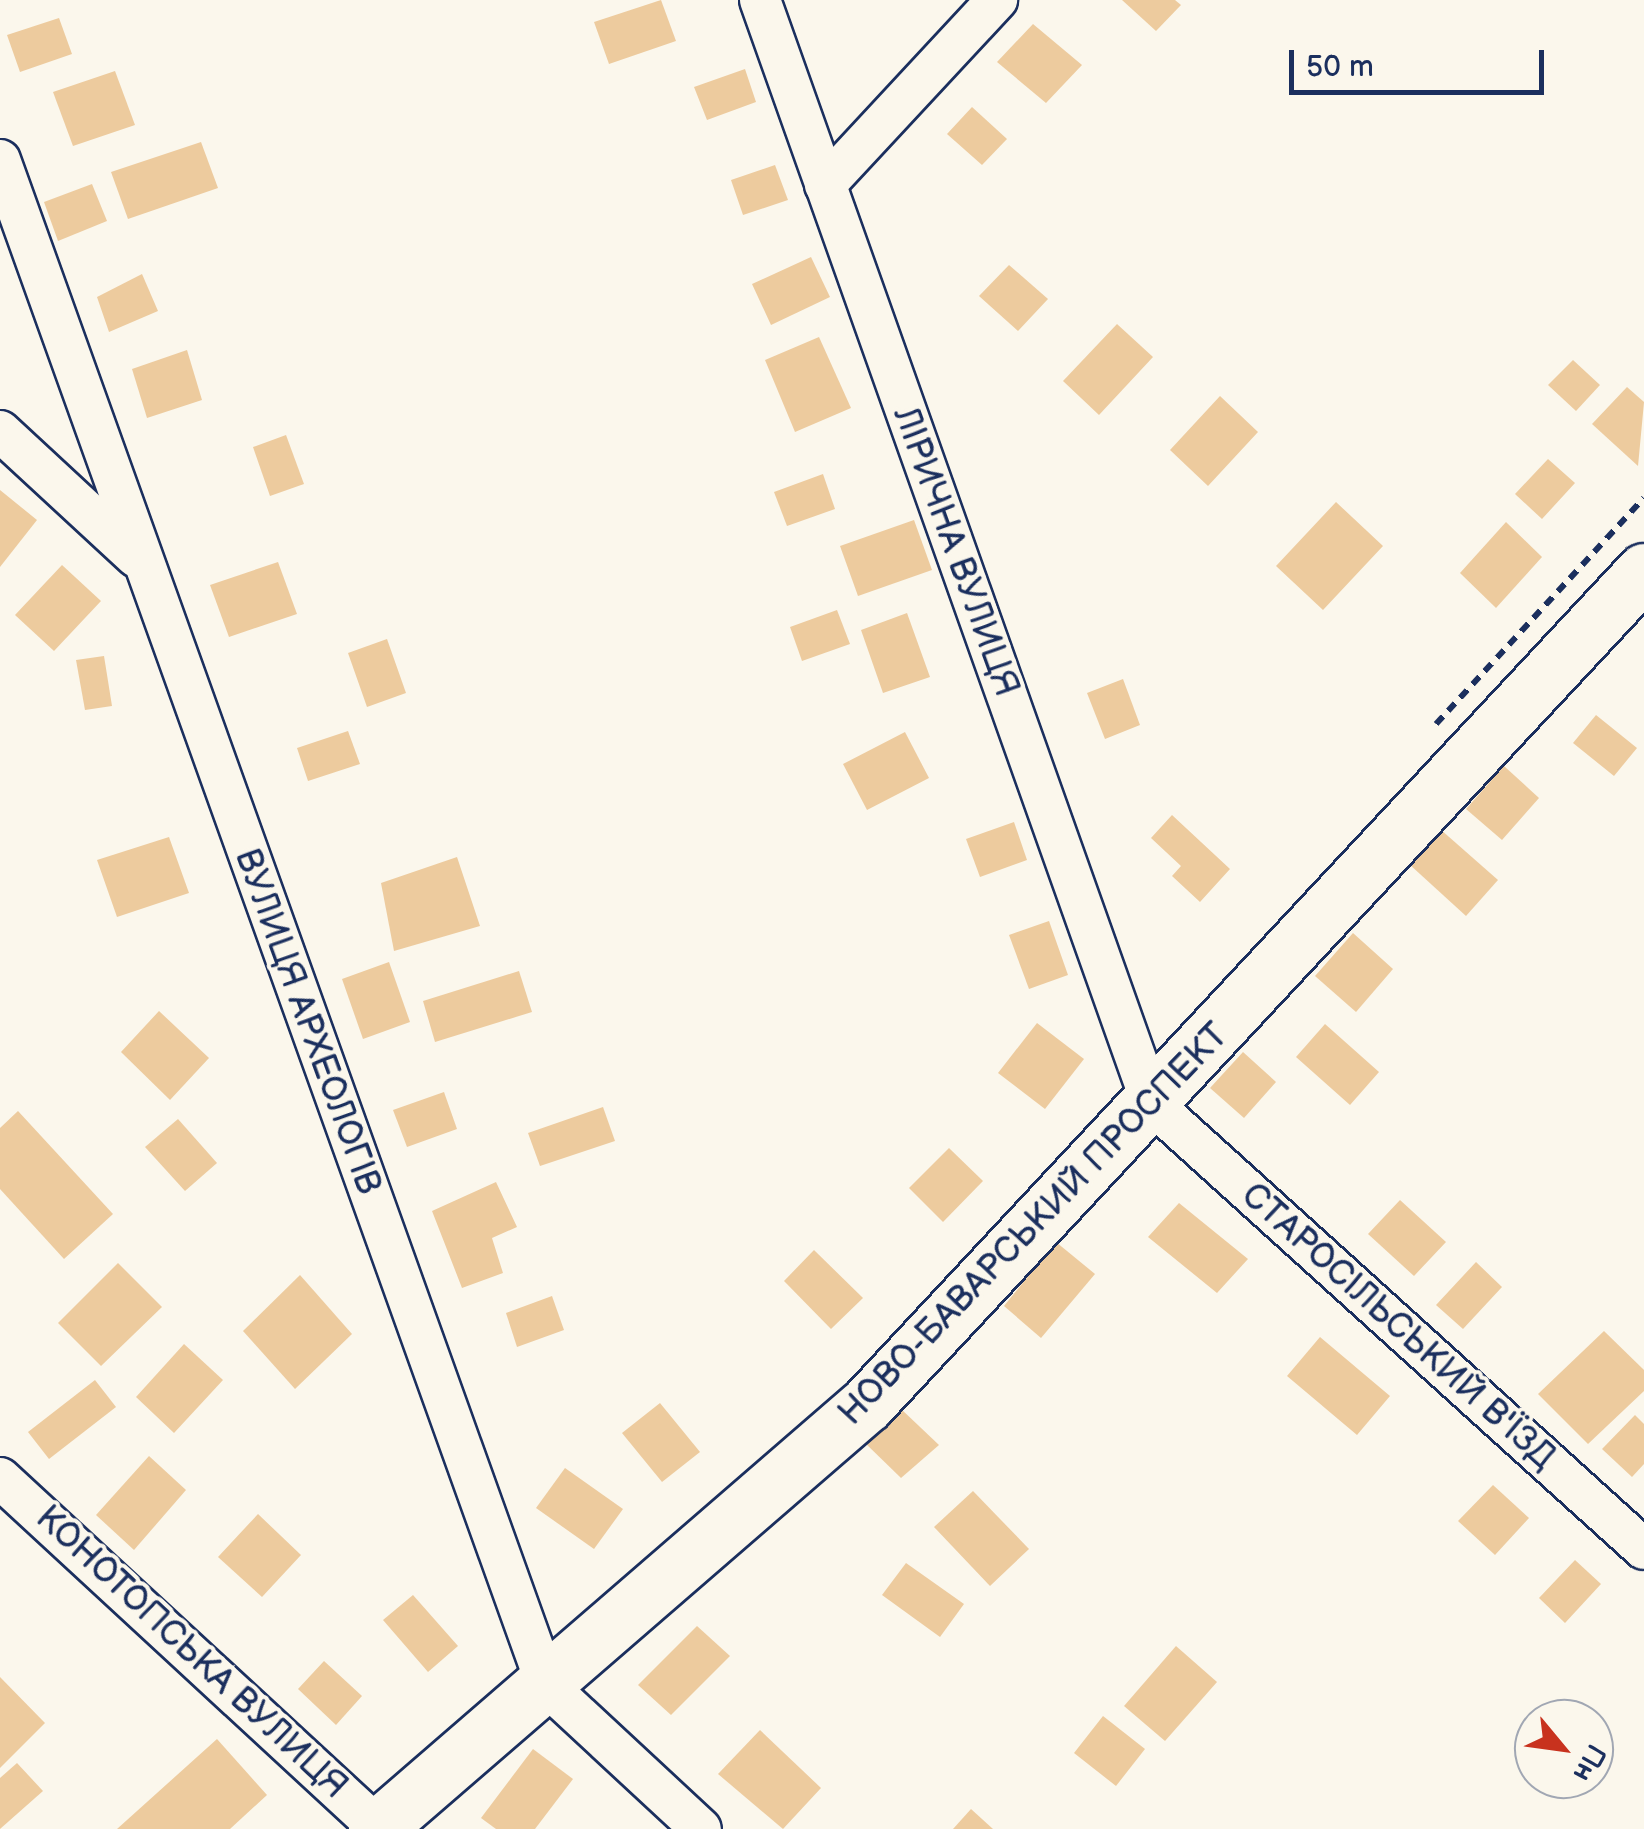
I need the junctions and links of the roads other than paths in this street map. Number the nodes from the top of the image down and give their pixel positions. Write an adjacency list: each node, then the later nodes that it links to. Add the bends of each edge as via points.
1 (760, 0): 4 (street, ЛІРИЧНА ВУЛИЦЯ)
2 (997, 0): 4 (street)
3 (0, 160): 6 (street, ВУЛИЦЯ АРХЕОЛОГІВ)
4 (825, 185): 8 (street, ЛІРИЧНА ВУЛИЦЯ)
5 (0, 432): 6 (street)
6 (139, 560): 11 (street, ВУЛИЦЯ АРХЕОЛОГІВ)
7 (1644, 571): 8 (main road, НОВО-БАВАРСЬКИЙ ПРОСПЕКТ)
8 (1152, 1104): 10 (street, СТАРОСІЛЬСЬКИЙ В'ЇЗД); 11 (main road, НОВО-БАВАРСЬКИЙ ПРОСПЕКТ, via 867,1404)
9 (0, 1478): 12 (street, КОНОТОПСЬКА ВУЛИЦЯ)
10 (1644, 1548)
11 (547, 1686): 12 (main road, НОВО-БАВАРСЬКИЙ ПРОСПЕКТ); 13 (street, ВУЛИЦЯ АРХЕОЛОГІВ)
12 (378, 1828)
13 (701, 1829)

